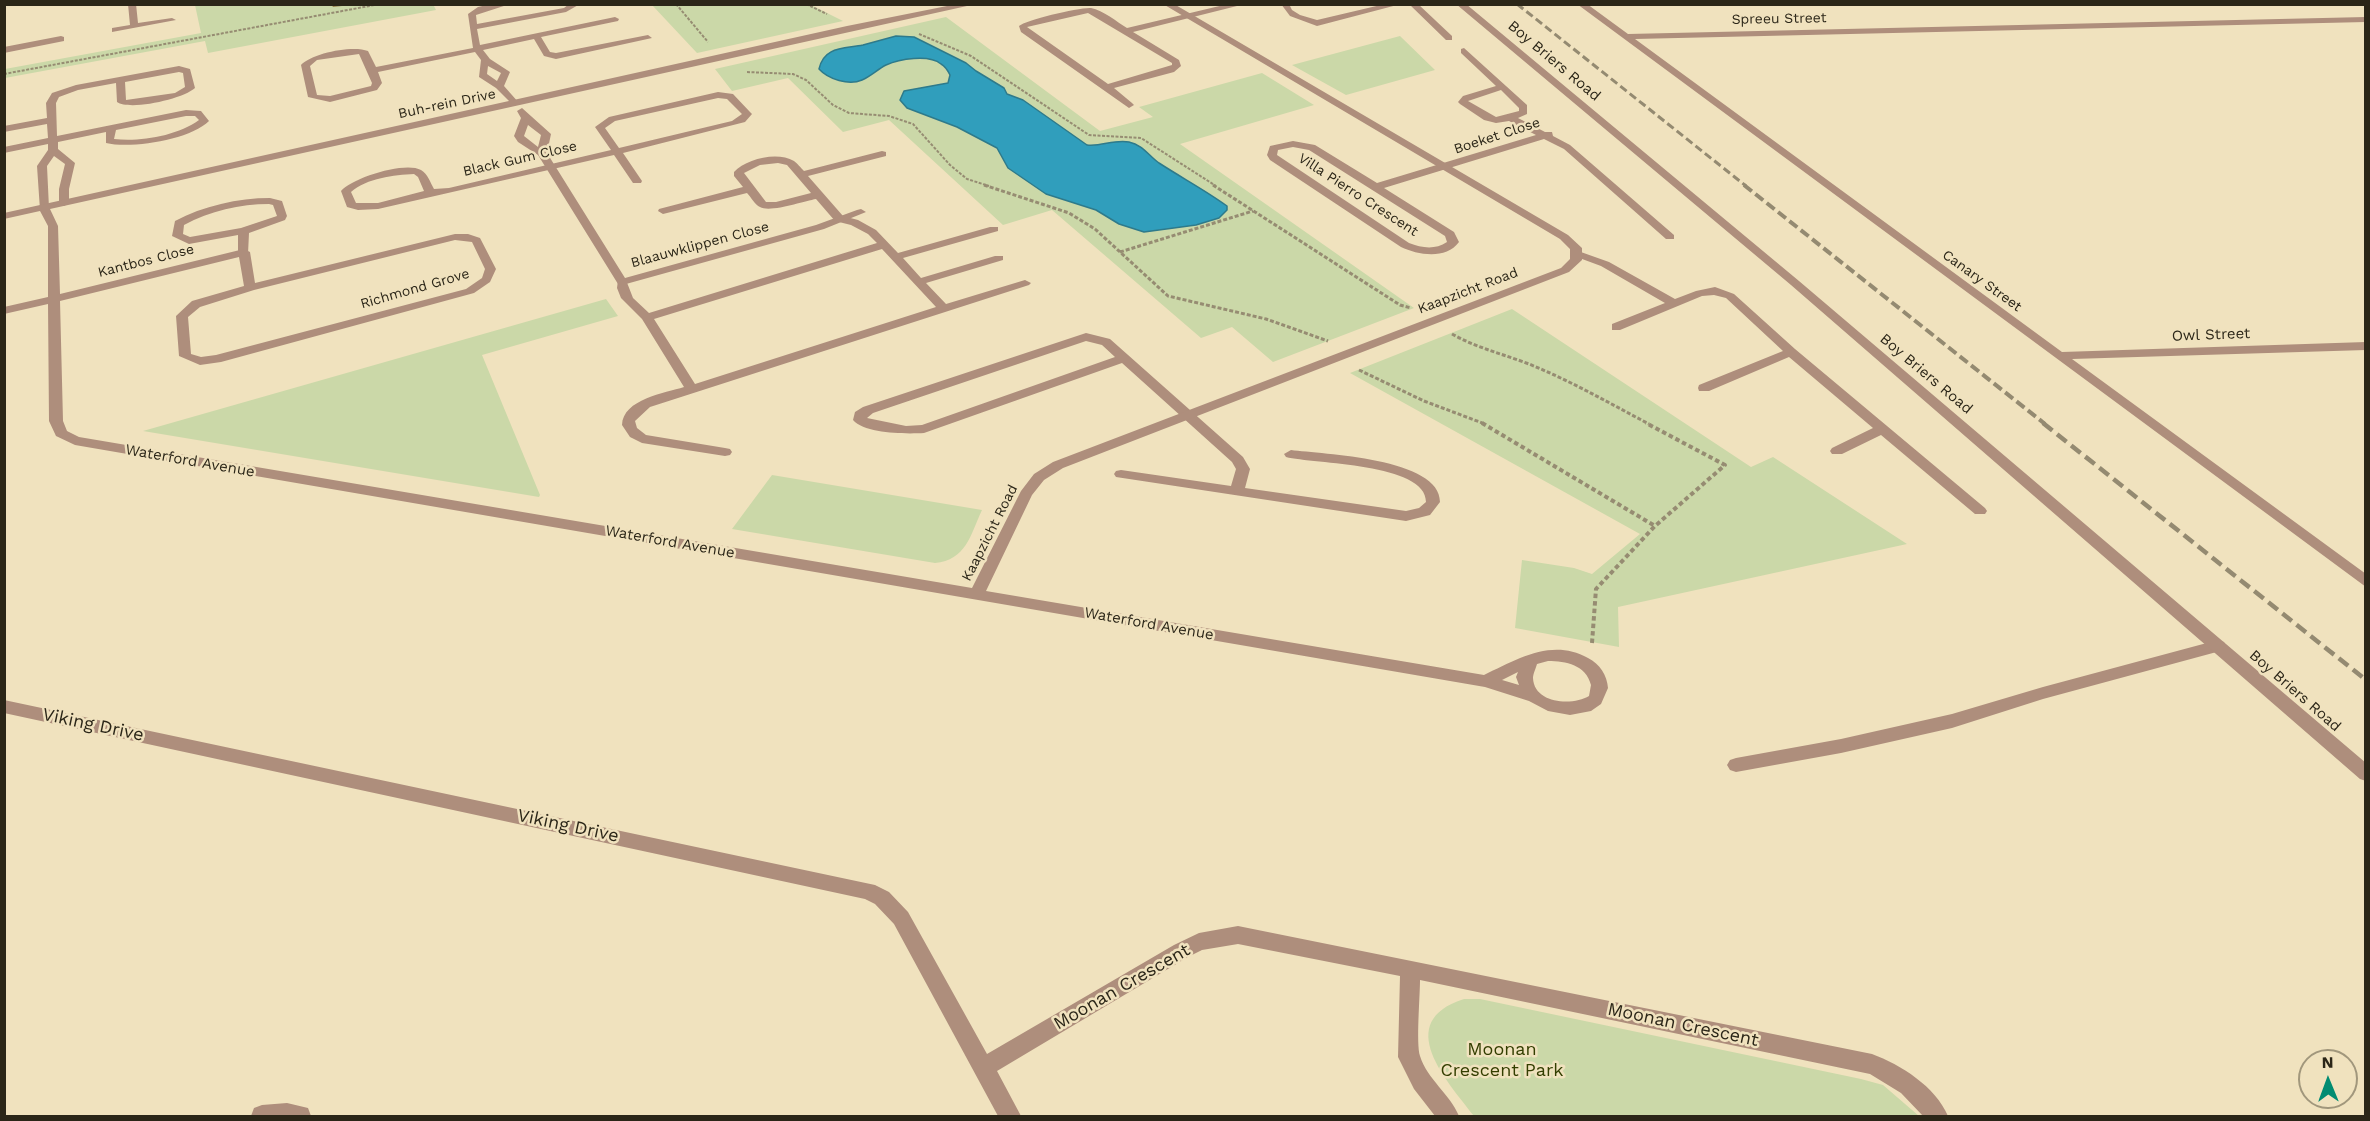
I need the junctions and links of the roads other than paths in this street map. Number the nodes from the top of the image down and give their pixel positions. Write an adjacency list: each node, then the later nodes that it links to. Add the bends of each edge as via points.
1 (132, 4): 18 (street)
2 (506, 4): 19 (street, via 473,12)
3 (576, 4): 19 (street, via 566,10)
4 (950, 4): 14 (street, Buh-rein Drive)
5 (972, 4): 14 (street, Buh-rein Drive)
6 (1167, 4): 13 (street)
7 (1240, 4): 13 (street)
8 (1285, 4): 9 (street, via 1288,11 1317,23)
9 (1397, 4)
10 (1413, 4): 26 (street)
11 (1460, 4): 100 (street, Boy Briers Road, via 1795,283)
12 (1581, 4): 24 (street, Canary Street)
13 (1188, 17): 21 (street); 51 (street)
14 (895, 18): 37 (street, Buh-rein Drive)
15 (615, 19): 23 (street)
16 (2366, 19): 24 (street, Spreeu Street)
17 (172, 20): 18 (street)
18 (134, 27): 20 (street)
19 (474, 27): 28 (street, via 472,39)
20 (115, 30)
21 (1126, 31): 35 (street, via 1177,66); 35 (street, via 1089,10 1023,26)
22 (536, 35): 23 (street); 23 (street, via 550,56 567,55); 28 (street)
23 (590, 37): 25 (street)
24 (1624, 37): 86 (street, Canary Street)
25 (648, 38)
26 (1449, 38)
27 (61, 39): 29 (street)
28 (478, 49): 31 (street); 32 (street)
29 (4, 50)
30 (1464, 51): 36 (street)
31 (485, 60): 34 (street, Blaauwklippen Close, via 482,75); 34 (street, via 506,72)
32 (373, 71): 32 (street, via 377,83 374,88 319,99 313,97 305,65 318,57 360,51 365,53)
33 (120, 80): 33 (street, via 122,102 126,103 178,95 190,88 187,71 183,69); 41 (street, via 58,93 51,103)
34 (499, 86): 37 (street, Blaauwklippen Close)
35 (1107, 87): 38 (street)
36 (1502, 87): 40 (street, via 1525,109); 40 (street, via 1463,102 1487,118)
37 (514, 104): 39 (street, Blaauwklippen Close); 59 (street, Buh-rein Drive)
38 (1129, 105)
39 (526, 118): 49 (street, Blaauwklippen Close, via 546,134); 49 (street, Blaauwklippen Close, via 520,140)
40 (1510, 118): 45 (street)
41 (51, 120): 43 (street); 46 (street)
42 (112, 128): 42 (street, via 109,141 117,144 192,129 204,121 201,114 191,112); 46 (street)
43 (4, 129)
44 (1558, 131): 45 (street, Boeket Close)
45 (1545, 135): 51 (street, Boeket Close); 68 (street, via 1567,147)
46 (53, 145): 47 (street); 59 (street, Waterford Avenue, via 70,163); 60 (street, via 42,166)
47 (4, 150)
48 (617, 152): 48 (street, Black Gum Close, via 600,127 612,119 718,95 730,96 747,114 735,123); 52 (street, Black Gum Close); 54 (street, Black Gum Close)
49 (542, 153): 52 (street, Blaauwklippen Close)
50 (882, 154): 53 (street)
51 (1443, 166): 55 (street, Boeket Close); 71 (street, via 1564,237)
52 (551, 167): 57 (street, Black Gum Close); 74 (street, Blaauwklippen Close)
53 (801, 175): 56 (street, via 784,160 744,167 739,176); 58 (street)
54 (637, 181)
55 (1375, 187): 55 (street, Villa Pierro Crescent, via 1450,234 1451,245 1430,251 1405,245 1274,158 1272,151 1285,144 1307,145)
56 (749, 189): 58 (street, via 760,202 770,206); 61 (street)
57 (430, 193): 57 (street, Black Gum Close, via 363,208 351,205 346,191 358,182 410,171 420,173)
58 (818, 195): 64 (street)
59 (64, 203): 60 (street, Buh-rein Drive); 65 (street, Waterford Avenue)
60 (44, 208): 63 (street, Buh-rein Drive); 65 (street, Waterford Avenue)
61 (663, 211)
62 (861, 212): 64 (street, Blaauwklippen Close)
63 (4, 216)
64 (839, 219): 69 (street, via 863,227); 74 (street, Blaauwklippen Close)
65 (53, 226): 78 (street, Waterford Avenue)
66 (994, 228): 72 (street)
67 (243, 231): 67 (street, via 280,218 278,202 260,200 196,215 180,223 177,236 189,241); 70 (street)
68 (1670, 237)
69 (883, 245): 72 (street); 82 (street)
70 (244, 252): 77 (street); 78 (street, Kantbos Close)
71 (1578, 254): 79 (street, via 1605,264); 90 (street, Kaapzicht Road, via 1565,270)
72 (895, 257): 75 (street)
73 (999, 258): 75 (street)
74 (622, 282): 82 (street, via 623,295)
75 (919, 282): 80 (street)
76 (1025, 283): 80 (street)
77 (250, 288): 77 (street, Richmond Grove, via 455,237 476,240 492,274 483,285 470,291 217,359 192,360 185,356 182,316 188,309)
78 (54, 299): 81 (street, Kantbos Close); 99 (street, Waterford Avenue, via 56,421 61,433 75,441)
79 (1672, 302): 83 (street); 85 (street, via 1708,291 1722,292)
80 (943, 308): 89 (street)
81 (4, 311)
82 (647, 317): 89 (street)
83 (1616, 327)
84 (2366, 346): 86 (street, Owl Street)
85 (1791, 352): 88 (street); 91 (street)
86 (2058, 356): 98 (street, Canary Street)
87 (1124, 358): 87 (street, via 924,429 866,424 859,418 868,410 1079,338 1100,339); 90 (street)
88 (1704, 388)
89 (692, 389): 93 (street, via 634,410 628,426 642,439)
90 (1186, 416): 96 (street, via 1241,464); 99 (street, Kaapzicht Road, via 1058,465 1039,477 1026,494)
91 (1882, 429): 92 (street); 97 (street)
92 (1838, 451)
93 (725, 452)
94 (1292, 454): 96 (street, via 1404,473 1429,487 1433,504 1423,513 1406,516)
95 (1121, 474): 96 (street)
96 (1237, 491)
97 (1980, 511)
98 (2366, 582)
99 (976, 595): 102 (street, Waterford Avenue)
100 (2218, 646): 105 (street, via 1952,721); 106 (street, Boy Briers Road)
101 (1530, 661): 102 (street, Waterford Avenue); 103 (street, via 1524,671 1525,684); 103 (street, Waterford Avenue, via 1558,653 1575,657 1589,666 1598,678 1600,690 1594,701 1582,708 1565,710)
102 (1485, 681): 103 (street, Waterford Avenue)
103 (1533, 696)
104 (4, 706): 108 (street, Viking Drive, via 868,891 882,898 901,918)
105 (1736, 765)
106 (2366, 774)
107 (1410, 969): 108 (street, Moonan Crescent, via 1257,938 1219,937 1181,951); 112 (street, via 1409,1057); 113 (street, Moonan Crescent, via 1872,1064 1903,1079)
108 (983, 1068): 111 (street, Viking Drive)
109 (262, 1116): 110 (street)
110 (300, 1116)
111 (1010, 1116)
112 (1448, 1116)
113 (1937, 1116)

